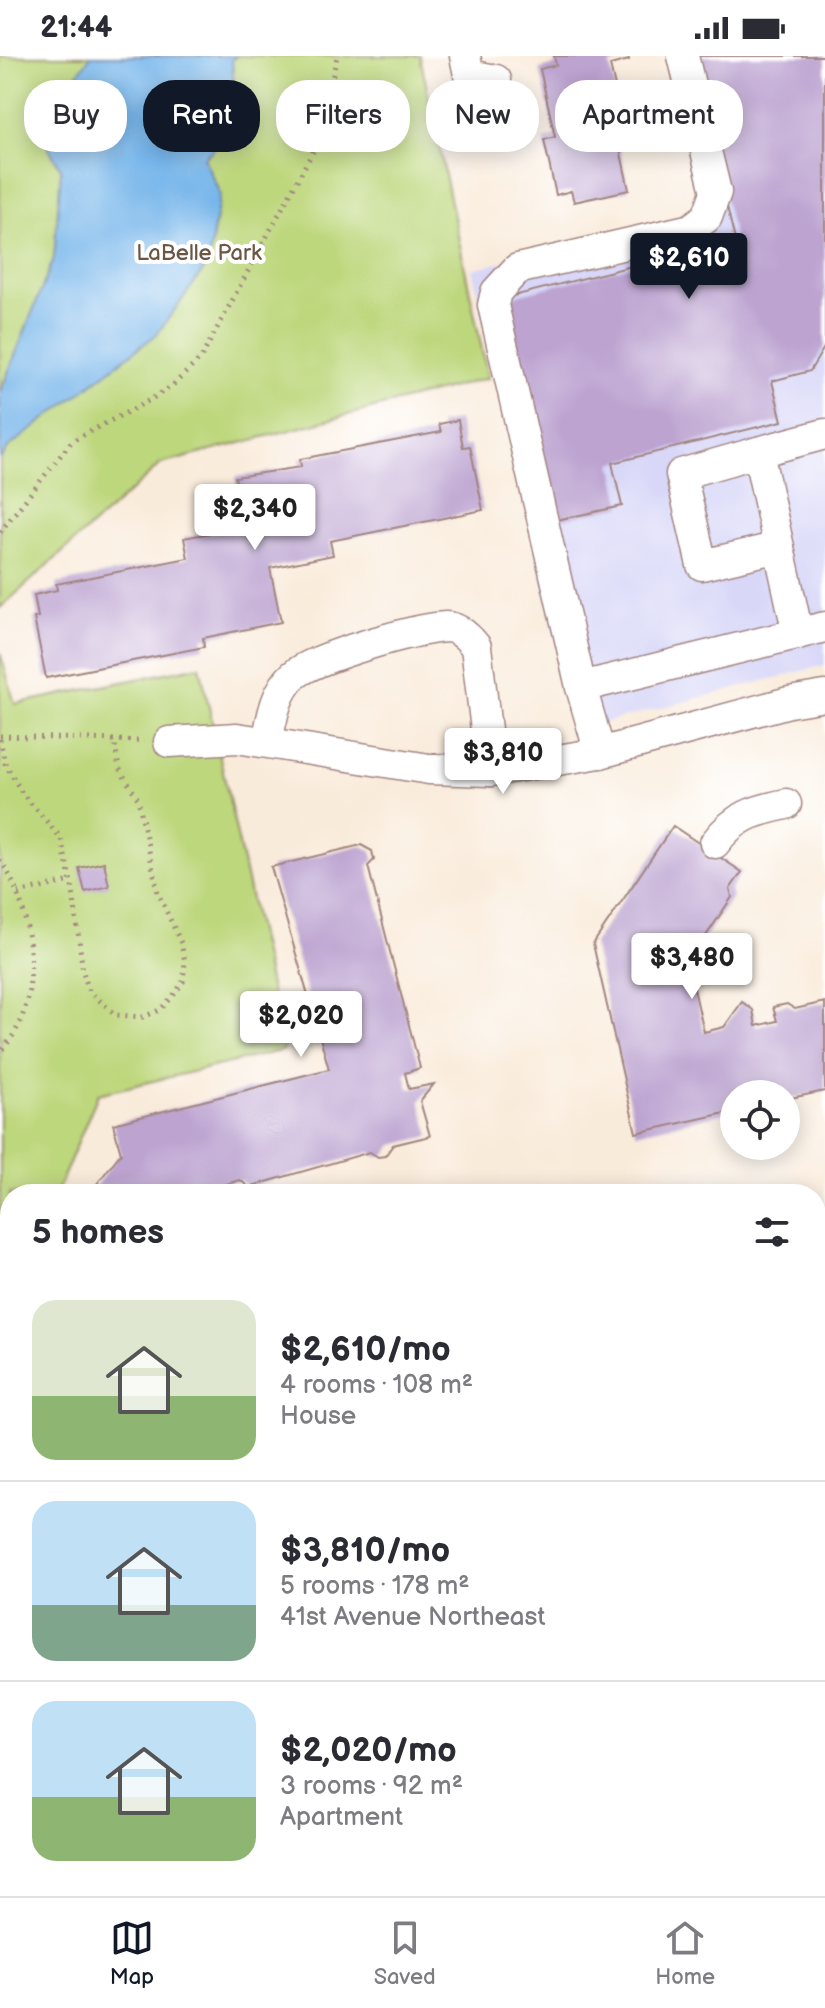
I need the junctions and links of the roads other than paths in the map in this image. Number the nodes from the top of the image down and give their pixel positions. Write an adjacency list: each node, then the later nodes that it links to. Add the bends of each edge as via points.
1 (465, 56): 3 (street, via 469,75)
2 (683, 56): 8 (street, via 716,192 707,217 691,229 517,269 496,292 493,305)
3 (496, 80)
4 (825, 434): 5 (street)
5 (758, 452): 6 (street); 6 (street, via 681,474 702,565)
6 (779, 547): 7 (street)
7 (811, 630): 8 (street)
8 (581, 687): 12 (street)
9 (825, 696): 12 (street)
10 (169, 742): 11 (street)
11 (267, 742): 13 (street, via 429,769); 13 (street, via 275,702 294,676 333,654 448,627 476,647)
12 (600, 753): 13 (street)
13 (491, 771)
14 (786, 804): 15 (street, via 747,812)
15 (715, 843)

